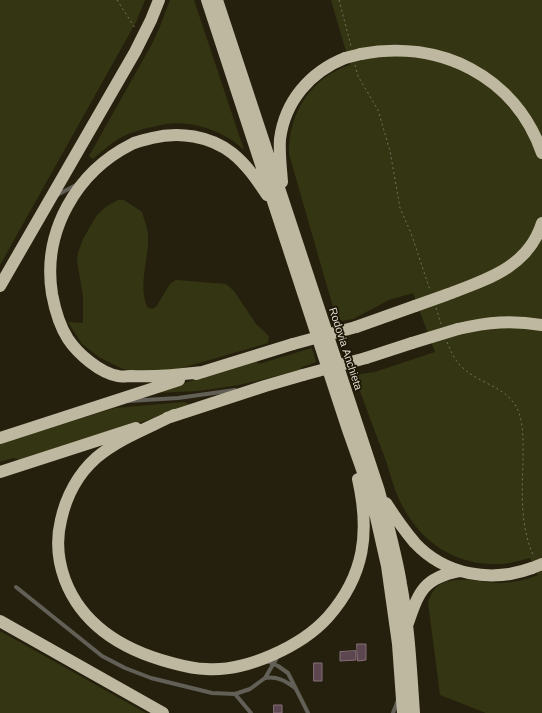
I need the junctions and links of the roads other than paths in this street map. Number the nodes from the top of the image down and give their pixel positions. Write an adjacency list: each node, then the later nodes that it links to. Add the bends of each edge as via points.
1 (159, 0): 6 (highway, via 142,39)
2 (206, 0): 7 (highway, Rodovia Anchieta)
3 (217, 0): 7 (highway, Rodovia Anchieta)
4 (542, 153): 7 (highway, bridge, via 528,122 509,99 487,78 465,65 417,51 388,50 361,54 323,68 307,82 292,102 283,125 280,148)
5 (84, 180): 6 (lane); 7 (highway, via 100,165 133,143 163,135 180,134 213,142 231,152); 11 (highway, via 60,219 51,255 53,297 56,312 66,335 84,357 118,376 165,377)
6 (50, 199): 9 (highway)
7 (280, 207): 15 (highway, Rodovia Anchieta); 18 (highway, Rodovia Anchieta)
8 (542, 223): 11 (highway, bridge, via 536,238 517,261 485,281 356,326)
9 (0, 286)
10 (542, 325): 12 (highway, bridge, via 501,322 458,329)
11 (203, 372): 13 (highway)
12 (265, 386): 13 (lane, via 178,398); 14 (highway)
13 (112, 402): 16 (highway)
14 (174, 415): 17 (highway); 24 (highway, via 109,449 84,471 63,510 58,541 62,573 75,602 94,624 134,650 206,670)
15 (347, 427): 24 (highway, via 364,512 365,529 360,561 348,589 322,624); 26 (highway, Rodovia Anchieta, via 371,495 387,566)
16 (0, 438)
17 (0, 472)
18 (379, 491): 20 (highway, via 416,544 427,554); 23 (highway, Rodovia Anchieta, via 402,585)
19 (537, 566): 20 (highway, via 501,576)
20 (460, 571): 23 (highway, via 427,584 415,603)
21 (16, 587): 28 (lane, via 102,656 125,668 152,678 212,693)
22 (0, 621): 29 (highway)
23 (407, 626): 34 (highway, Rodovia Anchieta)
24 (268, 662): 25 (lane); 27 (lane, via 288,673)
25 (264, 678): 27 (lane, via 279,678); 28 (lane, via 250,689)
26 (401, 686): 32 (lane); 33 (highway, Rodovia Anchieta)
27 (296, 688): 31 (lane)
28 (235, 694): 30 (lane)
29 (163, 713)
30 (251, 713)
31 (308, 713)
32 (393, 713)
33 (403, 713)
34 (414, 713)

